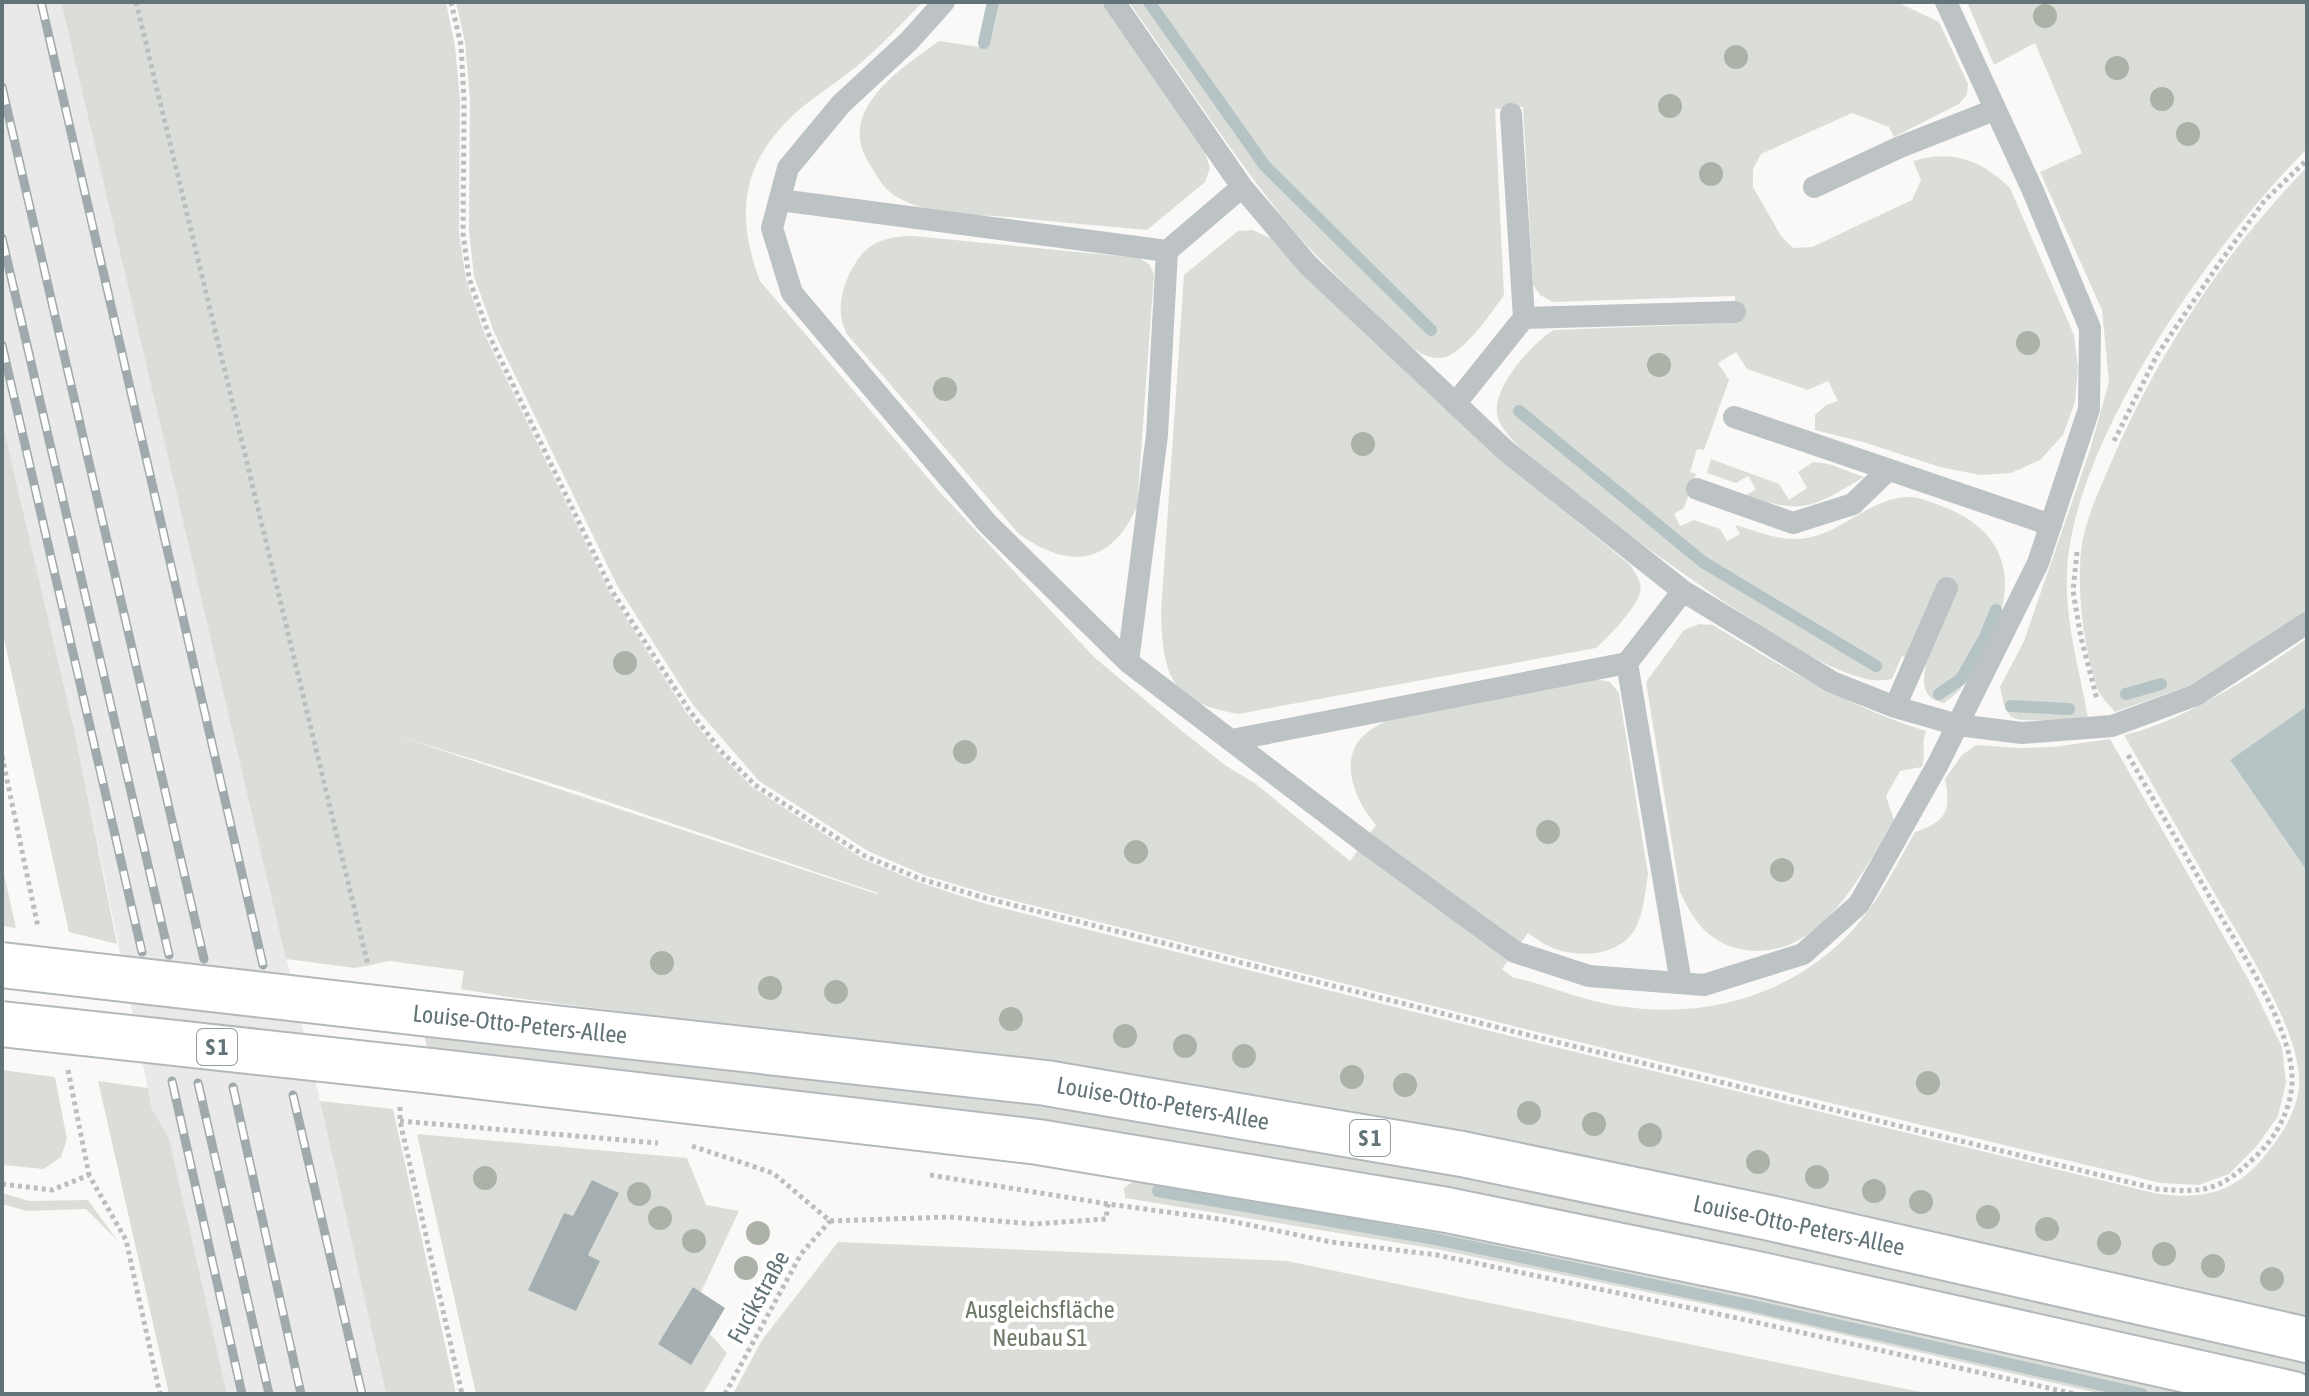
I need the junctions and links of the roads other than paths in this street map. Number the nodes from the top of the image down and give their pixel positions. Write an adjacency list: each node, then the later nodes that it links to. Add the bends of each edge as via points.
1 (944, 2): 8 (lane, via 841,104 788,168)
2 (1114, 2): 6 (lane)
3 (1946, 2): 4 (lane)
4 (1994, 110): 7 (lane); 16 (lane, via 2090,328 2089,409)
5 (1511, 114): 11 (lane)
6 (1242, 187): 9 (lane); 12 (lane, via 1308,265)
7 (1814, 187)
8 (780, 200): 9 (lane); 20 (lane, via 772,228 792,293 987,523)
9 (1167, 251): 20 (lane, via 1157,435)
10 (1735, 312): 11 (lane)
11 (1524, 318): 12 (lane)
12 (1455, 404): 18 (lane)
13 (1734, 417): 14 (lane)
14 (1888, 470): 15 (lane, via 1853,504 1793,523); 16 (lane)
15 (1697, 489)
16 (2051, 525): 23 (lane, via 2038,563)
17 (1947, 588): 22 (lane)
18 (1683, 591): 21 (lane); 22 (lane, via 1832,682)
19 (2307, 623): 23 (lane, via 2196,695 2112,726 2022,733)
20 (1128, 662): 24 (lane)
21 (1627, 663): 24 (lane); 26 (lane)
22 (1895, 707): 23 (lane)
23 (1958, 725): 26 (lane, via 1859,904 1803,954 1704,985)
24 (1232, 740): 26 (lane, via 1515,952 1589,976)
25 (2, 965): 28 (main road, Louise-Otto-Peters-Allee / S 1, bridge, via 1046,1083 1462,1154)
26 (1681, 983)
27 (2, 1024): 29 (main road, S 1, bridge, via 1038,1142 1447,1210)
28 (2307, 1340)
29 (2293, 1394)

